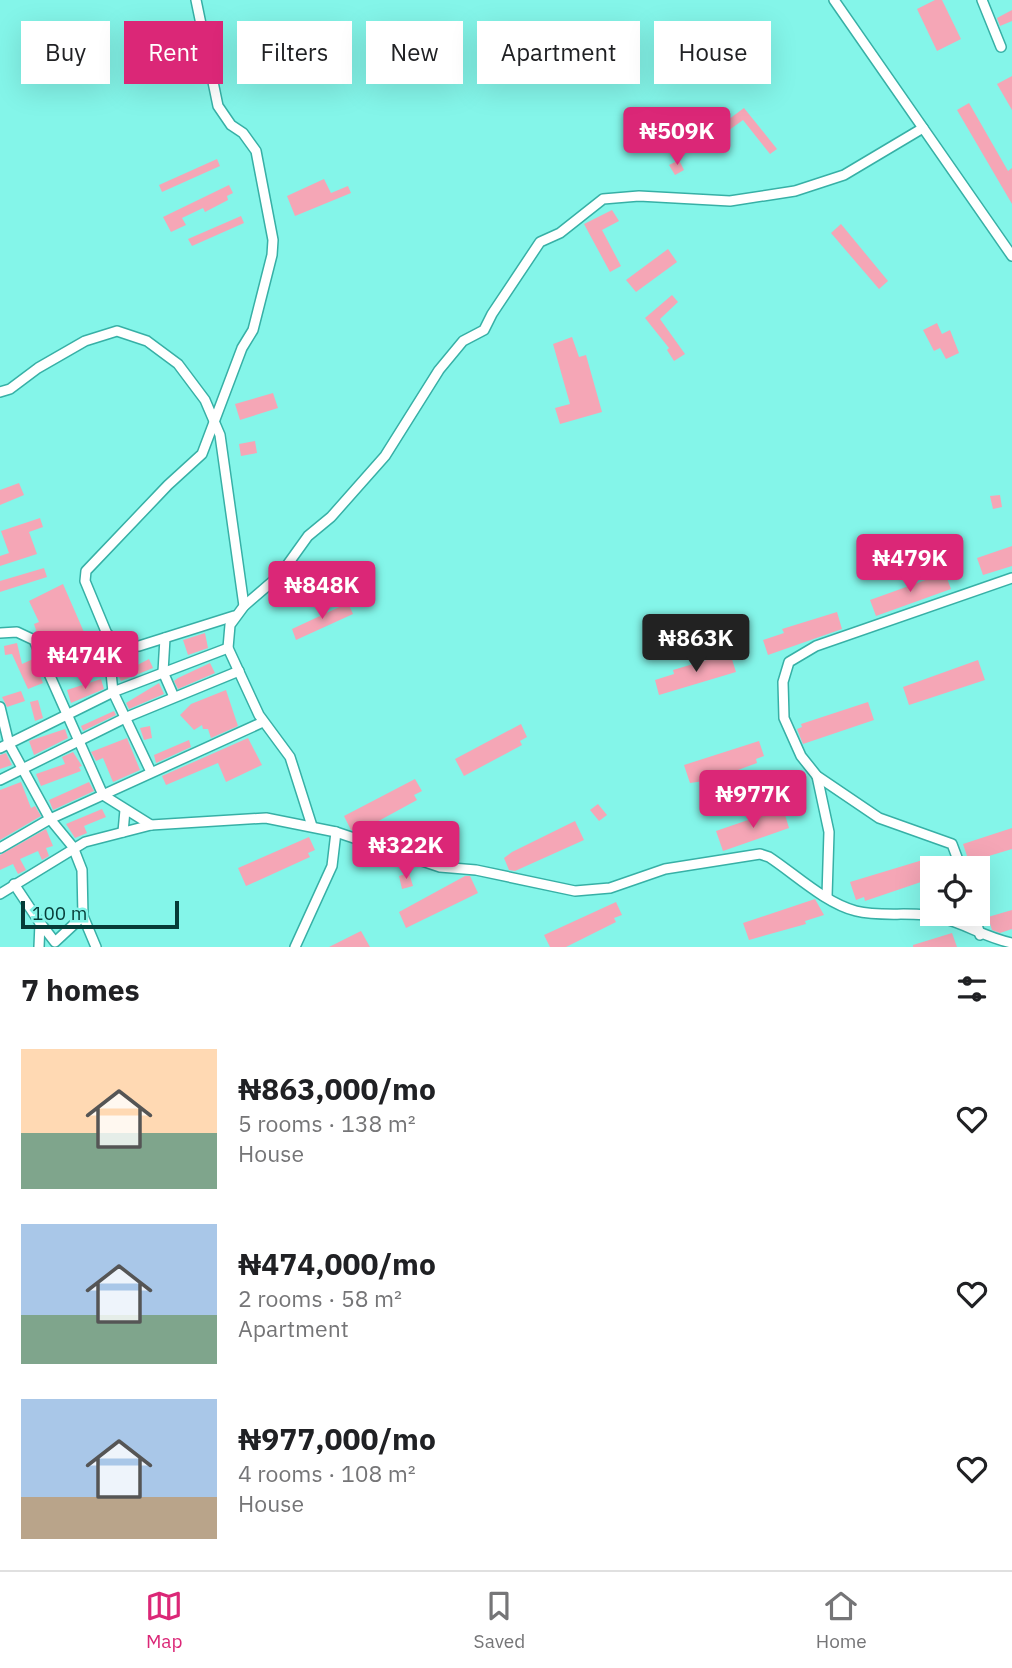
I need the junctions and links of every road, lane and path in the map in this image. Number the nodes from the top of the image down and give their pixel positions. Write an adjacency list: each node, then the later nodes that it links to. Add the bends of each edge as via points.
1 (196, 0): 8 (street, via 218,106 256,151 273,240 256,320)
2 (834, 0): 5 (street)
3 (982, 0): 4 (street)
4 (1001, 47)
5 (923, 128): 6 (street); 10 (street, via 844,176 794,191 730,201 613,196 593,204 571,225 540,242 488,326 463,341 439,370 385,456 308,536 280,575)
6 (1012, 256)
7 (0, 392): 8 (street, via 85,341 117,331 147,341 178,364)
8 (216, 422): 10 (street); 13 (street, via 196,460 88,566 85,581)
9 (1012, 578): 28 (street, via 816,646 789,662 783,682 784,718 794,746)
10 (244, 606): 11 (street)
11 (234, 616): 14 (street); 15 (street)
12 (0, 633): 21 (street, via 18,632 34,640)
13 (107, 634): 14 (street, via 127,647); 18 (street)
14 (164, 638): 17 (street)
15 (228, 648): 16 (street); 17 (street)
16 (239, 671): 19 (street); 23 (street)
17 (163, 673): 18 (street); 19 (street)
18 (113, 692): 21 (street); 22 (street)
19 (174, 697): 22 (street)
20 (0, 707): 25 (street)
21 (69, 712): 24 (street); 25 (street)
22 (127, 717): 24 (street); 27 (street)
23 (263, 722): 27 (street); 34 (street, via 290,757)
24 (81, 742): 26 (street); 30 (street)
25 (5, 746): 26 (street)
26 (23, 769): 29 (street); 32 (street)
27 (151, 772): 30 (street)
28 (817, 776): 39 (street, via 880,818 952,844); 42 (street, via 829,832)
29 (0, 780)
30 (103, 795): 31 (street); 32 (street)
31 (125, 810): 33 (street); 35 (street)
32 (50, 819): 37 (street); 38 (street)
33 (151, 825): 34 (street, via 265,818); 35 (street)
34 (312, 826): 36 (street)
35 (123, 832): 37 (street)
36 (336, 832): 42 (street, via 440,867 575,891 610,888 665,869 760,854); 50 (street, via 332,866)
37 (72, 847): 40 (street); 43 (street, via 82,870)
38 (0, 848)
39 (956, 856)
40 (14, 884): 41 (street); 44 (street)
41 (0, 894)
42 (827, 896): 46 (street, via 855,911 938,916)
43 (83, 916): 44 (street, via 55,942); 49 (street)
44 (40, 923): 48 (street)
45 (977, 926): 46 (street)
46 (980, 935): 47 (street)
47 (1012, 943)
48 (39, 947)
49 (96, 947)
50 (295, 947)

